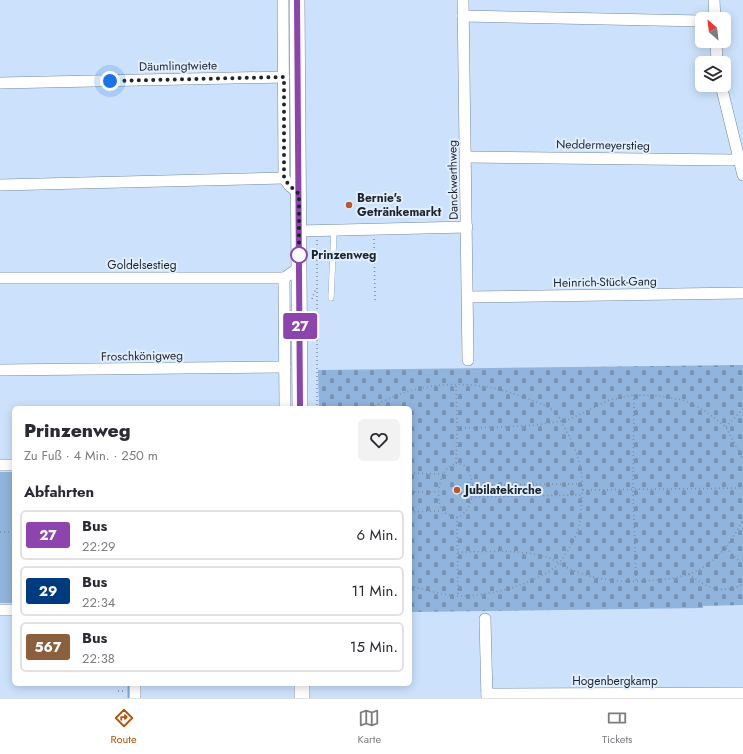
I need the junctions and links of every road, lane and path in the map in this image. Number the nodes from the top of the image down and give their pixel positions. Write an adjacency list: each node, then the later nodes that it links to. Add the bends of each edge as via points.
1 (283, 0): 8 (street)
2 (297, 0): 16 (main road)
3 (463, 0): 6 (street, Danckwerthweg)
4 (714, 0): 5 (street)
5 (715, 12)
6 (463, 16): 7 (street); 11 (street, Danckwerthweg)
7 (695, 21)
8 (284, 77): 9 (street, Däumlingtwiete); 14 (street)
9 (0, 83)
10 (723, 92): 12 (street)
11 (466, 157): 12 (street, Neddermeyerstieg); 17 (street, Danckwerthweg)
12 (739, 159): 13 (street)
13 (743, 175)
14 (284, 178): 15 (street); 16 (street)
15 (0, 185)
16 (299, 194): 21 (main road)
17 (467, 227): 18 (street); 26 (street, Danckwerthweg)
18 (374, 229): 20 (street); 28 (path)
19 (317, 230): 20 (street); 21 (street); 36 (path)
20 (334, 230): 27 (lane)
21 (299, 231): 22 (main road)
22 (299, 268): 24 (street); 35 (main road)
23 (0, 278): 24 (street, Goldelsestieg)
24 (284, 278): 30 (street)
25 (743, 293): 26 (street, Heinrich-Stück-Gang)
26 (468, 297): 29 (street, Danckwerthweg)
27 (331, 298)
28 (375, 301)
29 (468, 360)
30 (285, 367): 31 (street, Froschkönigweg); 34 (street)
31 (0, 370)
32 (456, 384): 37 (path, via 419,389); 39 (path, via 482,386 514,393 541,404 556,414); 41 (path)
33 (634, 395): 39 (path, via 609,400); 40 (path, via 683,400 705,411); 52 (path)
34 (285, 406)
35 (300, 406)
36 (317, 406)
37 (375, 406)
38 (743, 409): 40 (path)
39 (561, 421): 41 (path, via 503,427); 48 (path, via 579,458)
40 (726, 427): 42 (path)
41 (457, 428): 43 (path)
42 (743, 460)
43 (456, 463): 47 (path); 49 (path, via 464,465 469,472)
44 (0, 465): 45 (street)
45 (12, 465)
46 (412, 474): 47 (path)
47 (443, 474): 54 (path)
48 (582, 484): 49 (path); 51 (path)
49 (472, 485): 56 (path)
50 (743, 488): 52 (path)
51 (582, 490): 52 (path); 55 (path)
52 (634, 490): 68 (path)
53 (412, 492): 54 (path)
54 (438, 492): 57 (path)
55 (582, 496): 56 (path); 65 (path, via 576,537)
56 (471, 497): 59 (path, via 470,506 465,513)
57 (443, 511): 58 (path); 59 (path)
58 (412, 512)
59 (457, 517): 64 (path)
60 (743, 519): 63 (path)
61 (0, 532): 62 (path)
62 (12, 532)
63 (726, 548): 66 (path); 67 (path, via 716,558)
64 (458, 552): 65 (path, via 519,552); 71 (path)
65 (559, 562): 68 (path, via 570,569 595,577); 71 (path, via 556,567 536,578 508,589)
66 (743, 565)
67 (689, 574): 68 (path, via 663,580); 69 (path, via 701,584 716,589 728,589)
68 (636, 581)
69 (743, 584)
70 (412, 586): 71 (path)
71 (458, 596)
72 (0, 610): 73 (street)
73 (12, 610)
74 (485, 619): 78 (street)
75 (118, 691): 76 (path)
76 (132, 691)
77 (743, 693): 78 (street, Hogenbergkamp)
78 (487, 696)

